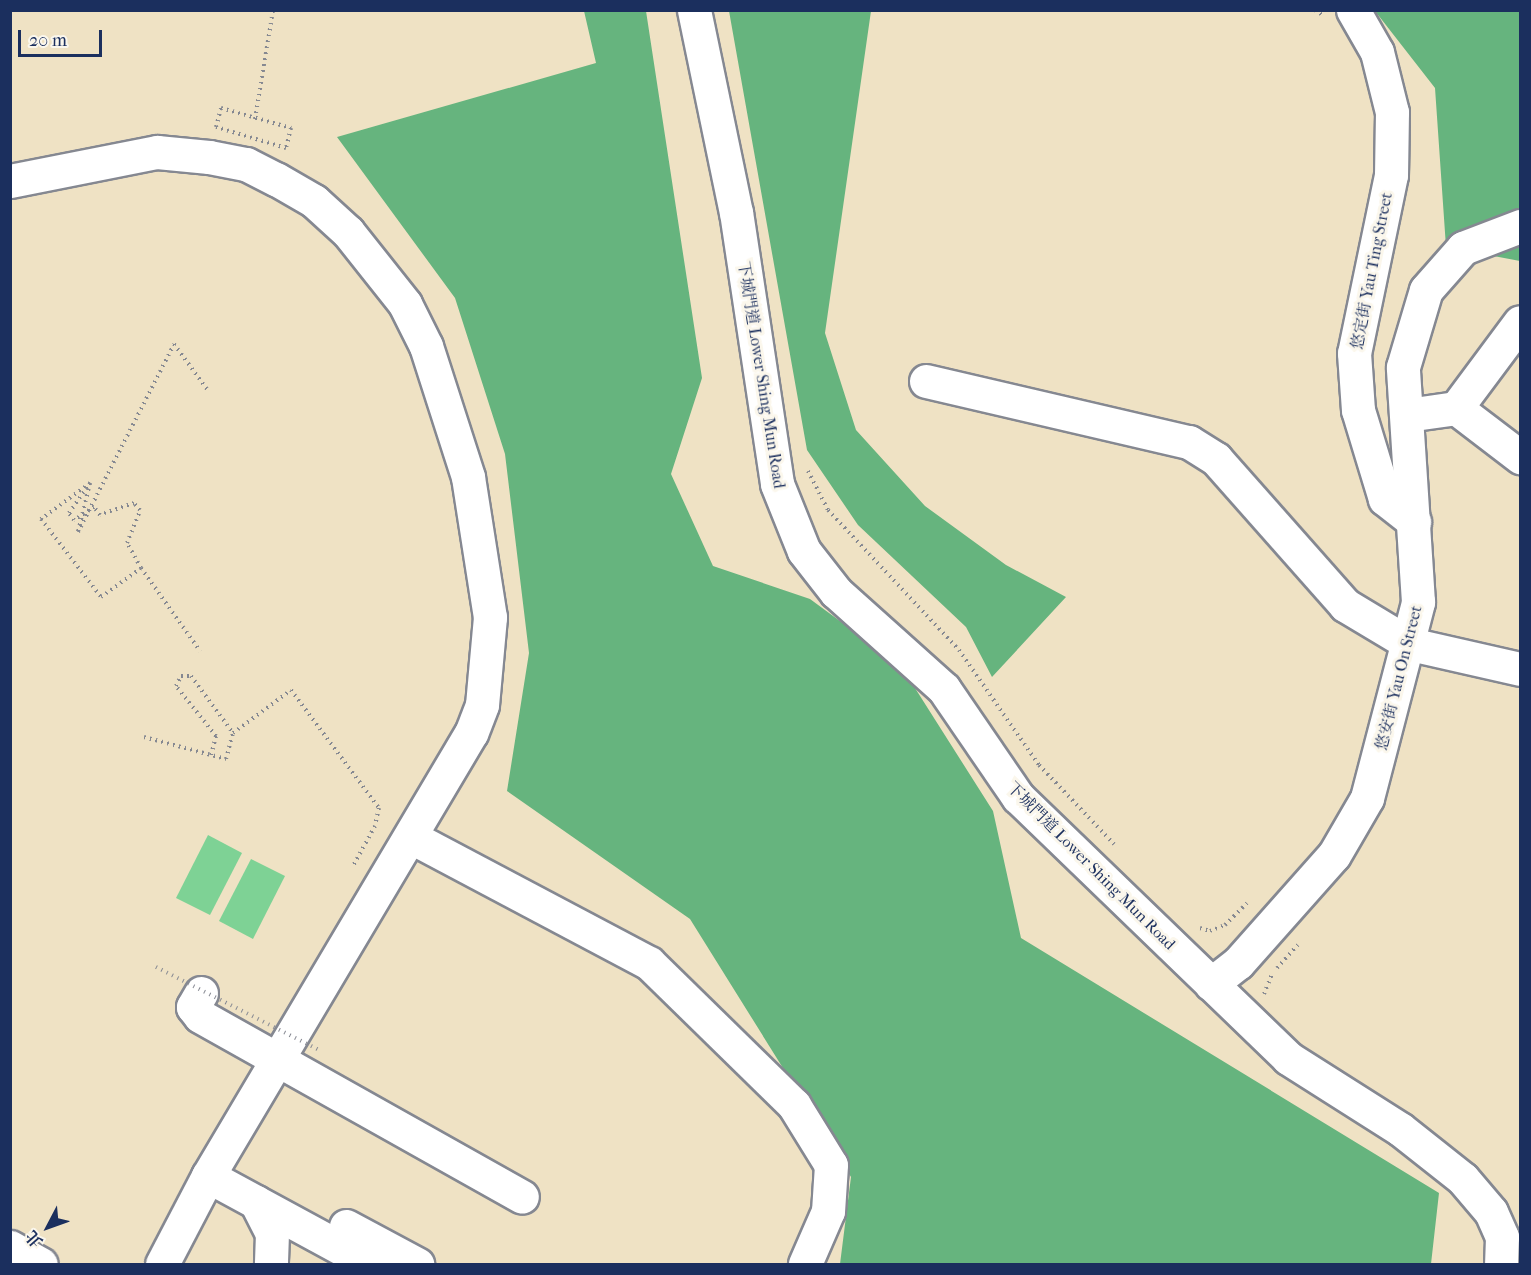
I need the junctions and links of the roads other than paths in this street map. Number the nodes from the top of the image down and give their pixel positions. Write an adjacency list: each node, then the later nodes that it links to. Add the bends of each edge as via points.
1 (694, 10): 14 (street, 下城門道 Lower Shing Mun Road, via 736,212 772,460 795,535 836,592 944,689 1018,797)
2 (1353, 10): 10 (street, 悠定街 Yau Ting Street, via 1377,52 1392,112 1391,175 1354,353 1358,410 1385,499)
3 (10, 181): 13 (street, via 157,152 246,164 322,209 379,267 405,304 426,346 468,477 490,617 482,705)
4 (1521, 226): 8 (street, 悠安街 Yau On Street, via 1463,248 1426,290 1403,367)
5 (1521, 322): 7 (street)
6 (926, 381): 11 (street, via 1189,442 1216,459 1345,605)
7 (1456, 408): 8 (street); 9 (street)
8 (1407, 415): 10 (street, 悠安街 Yau On Street)
9 (1521, 457)
10 (1414, 522): 11 (street, 悠安街 Yau On Street, via 1418,602)
11 (1410, 644): 12 (street); 14 (street, 悠安街 Yau On Street, via 1367,798 1339,845 1238,963)
12 (1521, 669)
13 (411, 837): 16 (street); 28 (street, via 649,963 794,1106 831,1165 828,1211)
14 (1211, 984): 21 (street, 下城門道 Lower Shing Mun Road, via 1288,1058 1400,1129 1463,1179 1491,1212)
15 (201, 993): 16 (street, via 193,1006 200,1016)
16 (279, 1057): 17 (street); 18 (street)
17 (208, 1176): 19 (street); 24 (street)
18 (522, 1197)
19 (256, 1202): 22 (street); 26 (street); 27 (street, via 289,1196)
20 (10, 1247): 23 (street)
21 (1508, 1247)
22 (276, 1254): 25 (street)
23 (41, 1264)
24 (162, 1264)
25 (332, 1264)
26 (370, 1264)
27 (417, 1264)
28 (805, 1264)

